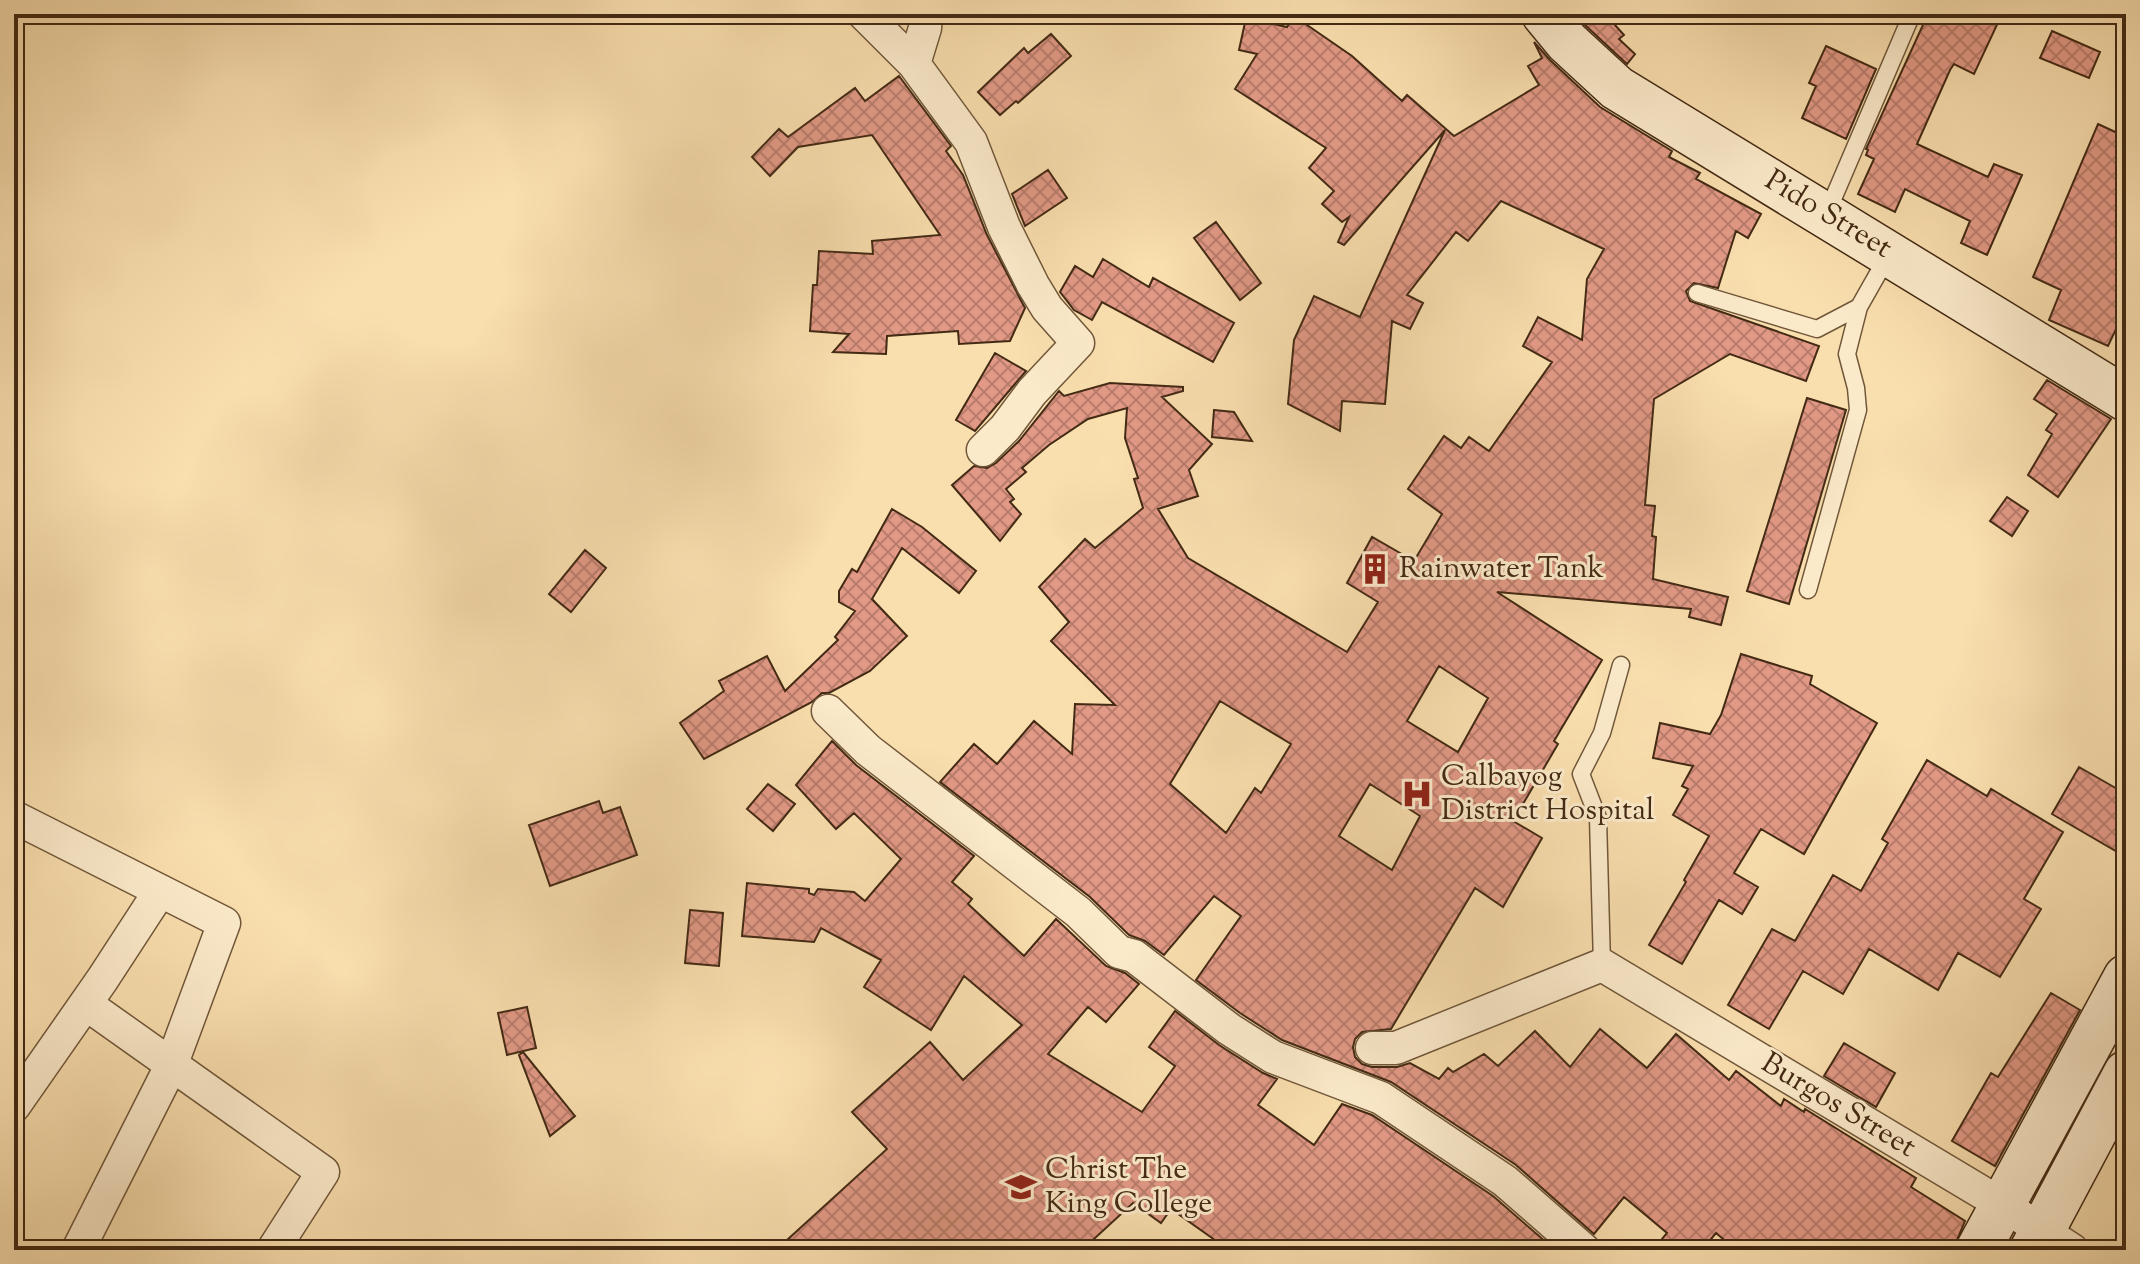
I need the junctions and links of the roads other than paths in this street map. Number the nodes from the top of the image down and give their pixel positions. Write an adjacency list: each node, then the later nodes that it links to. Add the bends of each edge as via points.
1 (864, 14): 5 (street)
2 (926, 14): 5 (street)
3 (1544, 14): 6 (street, Pido Street, via 1617,88)
4 (1912, 14): 6 (lane)
5 (914, 64): 11 (street, via 971,142 1033,285 1078,343)
6 (1826, 215): 7 (street, Pido Street)
7 (1889, 253): 9 (lane); 10 (street, Pido Street)
8 (1697, 293): 9 (lane, via 1817,329)
9 (1859, 307): 12 (lane, via 1847,354 1858,410)
10 (2126, 399)
11 (983, 450)
12 (1808, 590)
13 (1621, 665): 17 (lane, via 1602,733 1581,774 1598,818)
14 (828, 711): 28 (street, via 868,750 1078,912 1119,952 1134,956 1273,1057 1381,1098 1505,1181)
15 (14, 817): 16 (street)
16 (160, 891): 19 (street); 21 (street, via 224,923)
17 (1602, 965): 20 (street, via 1396,1048); 24 (street, Burgos Street)
18 (2126, 977): 24 (street)
19 (86, 1004): 21 (street); 23 (street)
20 (1372, 1048)
21 (171, 1066): 26 (street); 27 (street, via 323,1172)
22 (2126, 1073): 25 (street)
23 (14, 1106)
24 (2003, 1205): 25 (street, Burgos Street); 29 (street)
25 (2049, 1244)
26 (78, 1250)
27 (273, 1250)
28 (1584, 1250)
29 (1978, 1250)

